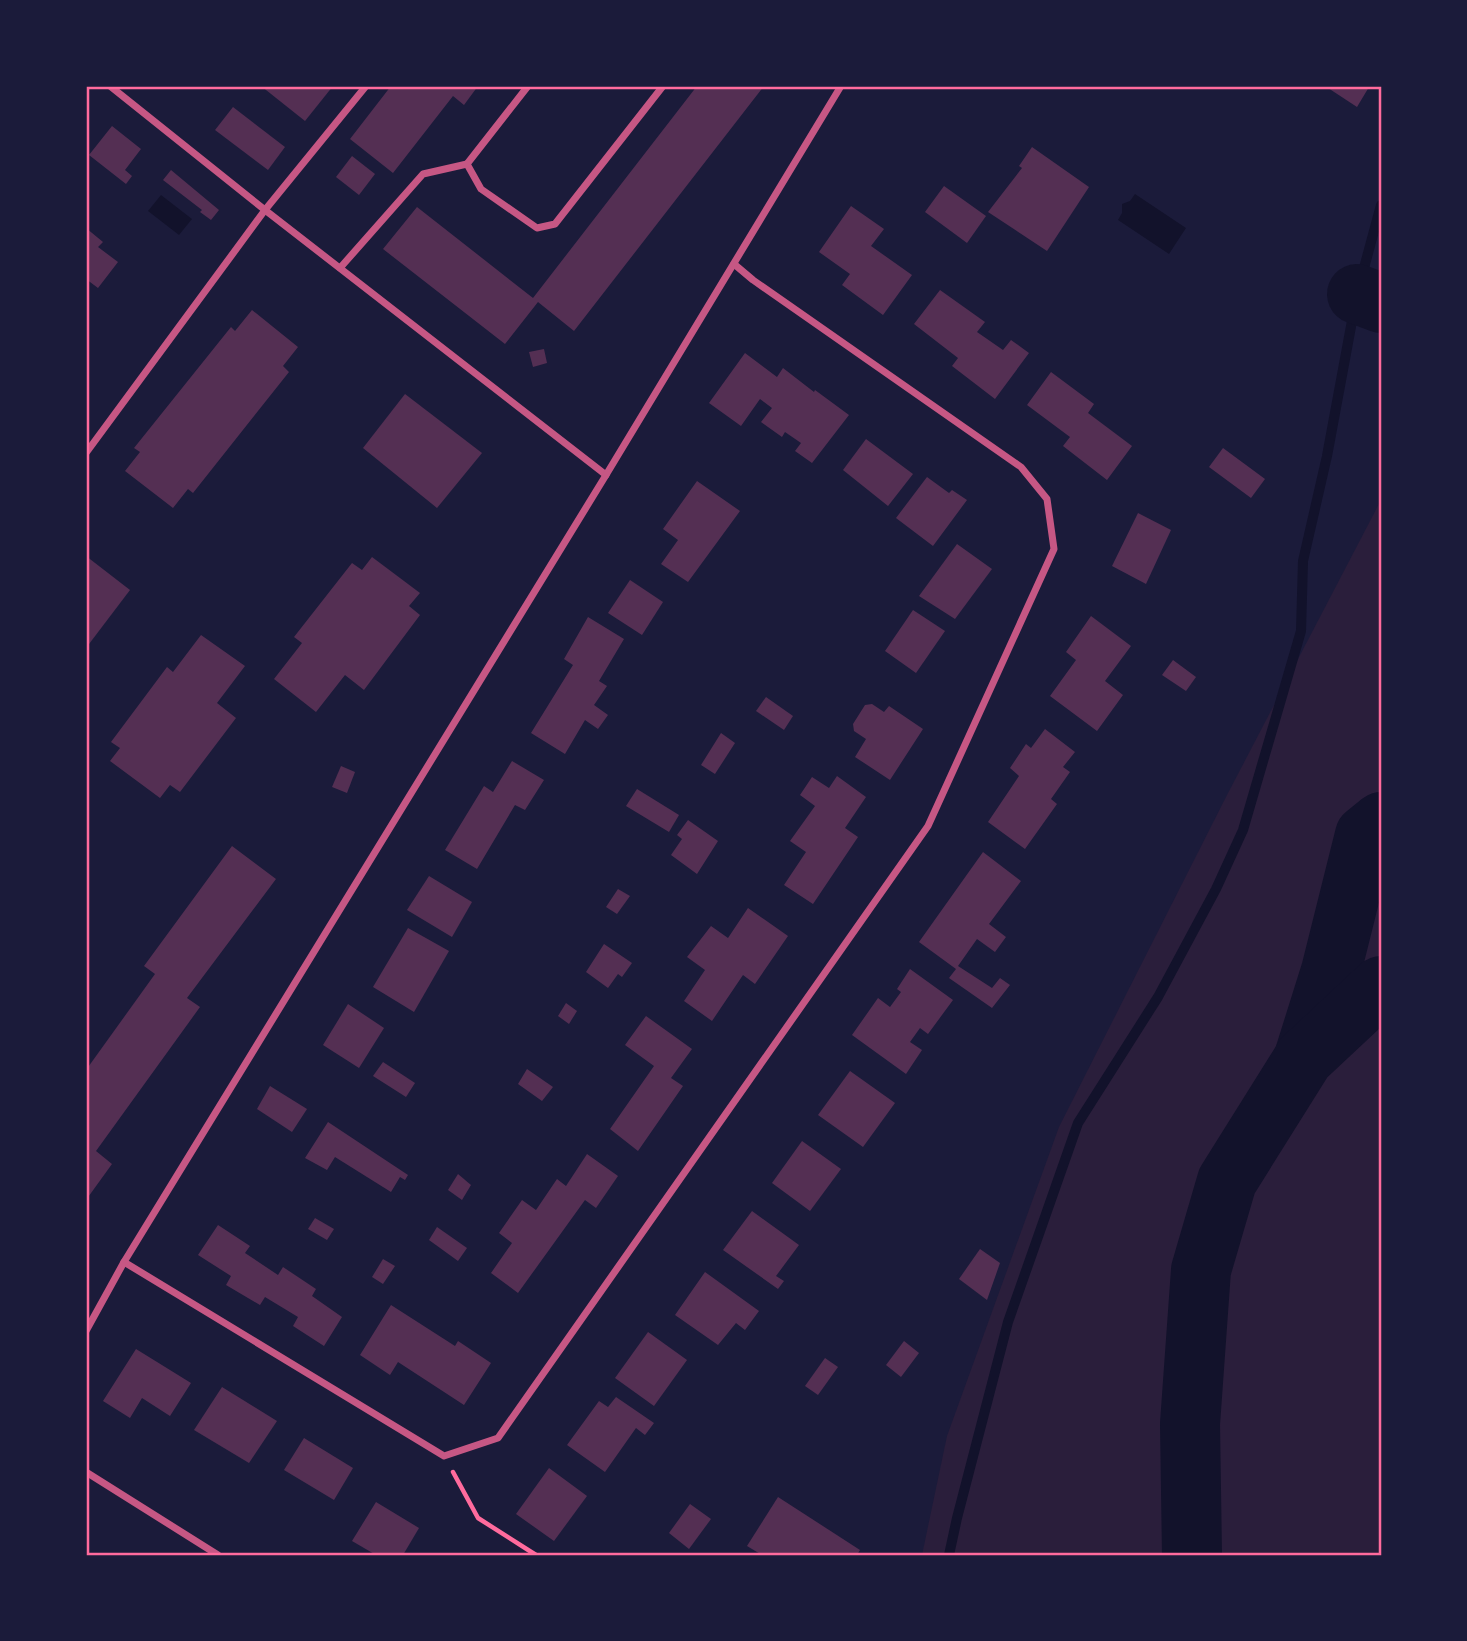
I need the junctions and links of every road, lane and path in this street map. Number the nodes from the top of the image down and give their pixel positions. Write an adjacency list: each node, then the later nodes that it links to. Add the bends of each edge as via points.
1 (110, 86): 7 (street)
2 (366, 86): 7 (street)
3 (528, 86): 6 (street)
4 (663, 86): 6 (street, via 555,223 537,229 481,189)
5 (841, 86): 8 (street)
6 (467, 164): 9 (street, via 424,174)
7 (265, 210): 9 (street); 10 (street)
8 (734, 264): 11 (street); 14 (street, via 1021,467 1047,499 1054,549 928,826 498,1438)
9 (340, 268): 11 (street)
10 (86, 453)
11 (606, 475): 12 (street)
12 (124, 1262): 13 (street); 14 (street)
13 (86, 1331)
14 (444, 1456): 17 (path, via 478,1518)
15 (86, 1472): 16 (street)
16 (218, 1555)
17 (536, 1555)

